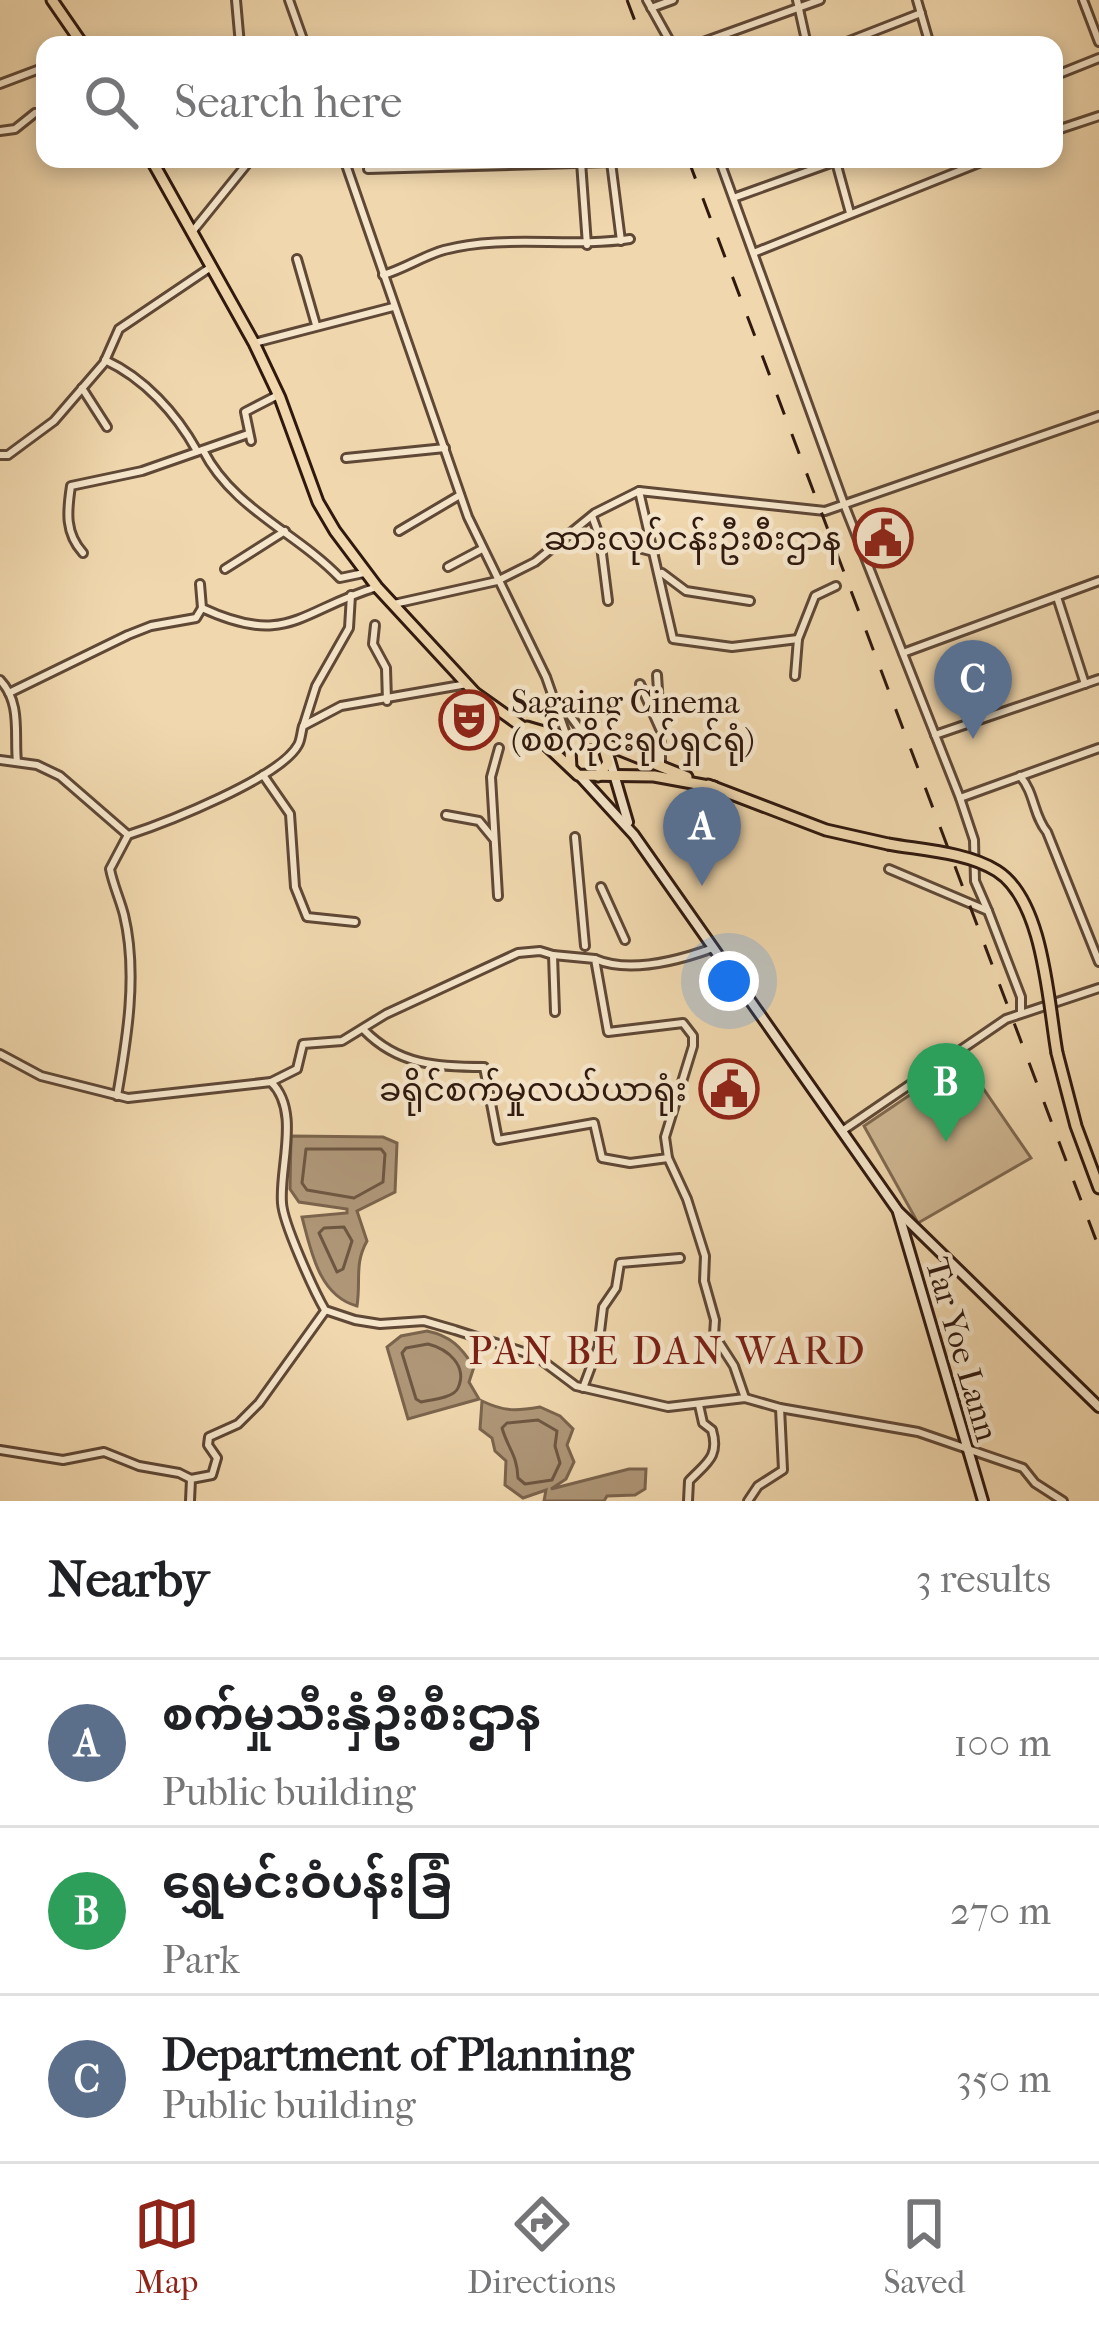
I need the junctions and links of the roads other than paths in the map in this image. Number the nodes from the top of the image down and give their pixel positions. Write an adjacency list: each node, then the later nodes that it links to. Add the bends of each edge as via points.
1 (52, 0): 12 (highway)
2 (236, 0): 13 (street)
3 (289, 0): 14 (street)
4 (673, 0): 8 (street)
5 (820, 0): 9 (street)
6 (916, 0): 11 (street)
7 (1099, 3): 10 (street)
8 (649, 4): 15 (street)
9 (798, 4): 16 (street); 17 (street)
10 (1085, 4): 20 (street)
11 (921, 14): 18 (street); 19 (street)
12 (77, 36)
13 (239, 36)
14 (302, 36)
15 (666, 36)
16 (718, 36)
17 (805, 36)
18 (863, 36)
19 (927, 36)
20 (1099, 42)
21 (1099, 58): 23 (street)
22 (36, 70): 24 (street)
23 (1063, 72)
24 (0, 84)
25 (35, 112): 28 (street)
26 (1099, 116): 27 (street)
27 (1063, 128)
28 (0, 131)
29 (156, 168): 42 (highway)
30 (243, 168): 42 (street)
31 (347, 168): 47 (street)
32 (381, 168): 39 (street)
33 (582, 168): 43 (street)
34 (611, 168): 43 (street, via 625,240)
35 (723, 168): 40 (street)
36 (816, 168): 40 (street)
37 (840, 168): 41 (street)
38 (957, 168): 41 (street)
39 (368, 169)
40 (736, 197): 44 (street)
41 (850, 214): 44 (street)
42 (192, 232): 46 (highway)
43 (587, 245): 47 (street, via 444,250)
44 (756, 252): 62 (street)
45 (297, 259): 49 (street)
46 (211, 267): 50 (highway); 51 (street, via 119,328)
47 (383, 275): 48 (street)
48 (394, 307): 49 (street); 56 (street)
49 (316, 325): 50 (street)
50 (254, 343): 53 (highway)
51 (105, 360): 52 (street); 57 (street, via 158,397)
52 (82, 388): 55 (street); 58 (street, via 54,421)
53 (278, 395): 57 (street, via 245,412 250,438); 73 (highway, via 318,502)
54 (1099, 416): 62 (street)
55 (107, 427)
56 (445, 448): 59 (street); 61 (street)
57 (200, 450): 64 (street, via 229,490); 69 (street, via 70,486 66,515)
58 (0, 455)
59 (346, 458)
60 (639, 491): 62 (street, via 820,511); 63 (street); 68 (street)
61 (460, 495): 65 (street); 67 (street)
62 (844, 504): 87 (street)
63 (592, 517): 66 (street); 74 (street)
64 (285, 530): 71 (street); 73 (street, via 340,578)
65 (400, 530)
66 (600, 538): 68 (street); 81 (street)
67 (482, 549): 70 (street); 74 (street)
68 (654, 552): 72 (street)
69 (83, 553)
70 (448, 567)
71 (225, 569)
72 (659, 571): 82 (street, via 686,591); 86 (street, via 675,640 732,647)
73 (368, 572): 78 (highway)
74 (497, 581): 83 (street); 90 (street)
75 (1099, 581): 80 (street)
76 (200, 584): 84 (street)
77 (836, 586): 86 (street, via 814,596)
78 (377, 587): 79 (street); 83 (highway)
79 (351, 595): 84 (street, via 267,628); 99 (street, via 349,628)
80 (1057, 597): 87 (street); 95 (street)
81 (608, 601)
82 (749, 601)
83 (394, 604): 93 (highway)
84 (202, 608): 96 (street, via 196,618 128,634)
85 (375, 626): 97 (street)
86 (798, 639): 89 (street)
87 (903, 653): 101 (street)
88 (657, 675): 100 (street)
89 (795, 676)
90 (546, 677): 102 (street); 103 (street)
91 (1099, 679): 95 (street)
92 (0, 680): 96 (street)
93 (467, 684): 97 (street); 98 (highway)
94 (640, 684): 100 (street)
95 (1084, 684): 101 (street)
96 (9, 693): 109 (street)
97 (387, 700): 99 (street, via 341,706)
98 (506, 718): 102 (highway); 111 (highway)
99 (303, 726): 112 (street, via 297,748)
100 (661, 731): 110 (street)
101 (935, 735): 117 (street)
102 (568, 739): 103 (highway); 106 (street)
103 (593, 740): 106 (highway, via 577,742); 107 (highway); 110 (highway)
104 (499, 748): 122 (street, via 491,777)
105 (1099, 748): 115 (street)
106 (569, 755): 111 (highway)
107 (609, 757): 113 (highway); 114 (main road)
108 (0, 760): 109 (street)
109 (17, 762): 119 (street, via 60,776)
110 (660, 768): 116 (highway)
111 (575, 772): 113 (highway); 120 (main road)
112 (263, 775): 119 (street); 127 (street, via 290,814 295,887 307,917)
113 (598, 776): 114 (highway)
114 (614, 776): 116 (highway); 120 (main road)
115 (1020, 776): 117 (street); 133 (street)
116 (714, 787): 143 (highway, bridge, via 826,830 975,862 1015,887 1036,935 1076,1126)
117 (959, 798): 126 (street)
118 (446, 815): 122 (street, via 478,821)
119 (128, 835): 140 (street, via 110,869 129,959)
120 (634, 835): 130 (main road)
121 (575, 837): 129 (street)
122 (495, 842): 125 (street)
123 (889, 869): 126 (street)
124 (602, 887): 128 (street)
125 (498, 896)
126 (988, 911): 136 (street)
127 (355, 922)
128 (625, 940)
129 (585, 946)
130 (713, 948): 132 (street, via 663,962); 141 (main road)
131 (553, 955): 132 (street); 135 (street); 137 (street, via 518,953)
132 (595, 959): 142 (street, via 608,1032 683,1023 693,1036 665,1136)
133 (1099, 962)
134 (1099, 988): 136 (street)
135 (555, 1012)
136 (1021, 1012): 141 (street)
137 (364, 1030): 139 (street, via 303,1044 298,1069); 142 (street, via 410,1061 484,1067 498,1140 594,1123 602,1158)
138 (0, 1054): 140 (street, via 41,1076)
139 (272, 1082): 140 (street); 147 (street, via 285,1125 281,1206)
140 (117, 1096)
141 (842, 1131): 145 (main road)
142 (668, 1158): 149 (street, via 705,1256 714,1335)
143 (1096, 1170): 144 (highway)
144 (1099, 1188)
145 (898, 1210): 151 (main road); 154 (main road, Tar Yoe Lann)
146 (680, 1258): 148 (street, via 620,1263)
147 (326, 1310): 148 (street, via 455,1330 536,1356); 155 (street, via 259,1403 208,1437 217,1459 212,1475)
148 (583, 1388): 150 (street, via 668,1407)
149 (745, 1398): 150 (street); 152 (street)
150 (699, 1405): 157 (street, via 715,1453 689,1481)
151 (1099, 1407)
152 (780, 1408): 154 (street, via 918,1432); 158 (street, via 783,1471)
153 (0, 1450): 155 (street, via 63,1460 104,1452)
154 (968, 1451): 159 (main road, Tar Yoe Lann); 160 (street, via 1023,1468)
155 (191, 1479): 156 (street)
156 (190, 1501)
157 (688, 1501)
158 (748, 1501)
159 (983, 1501)
160 (1063, 1501)

